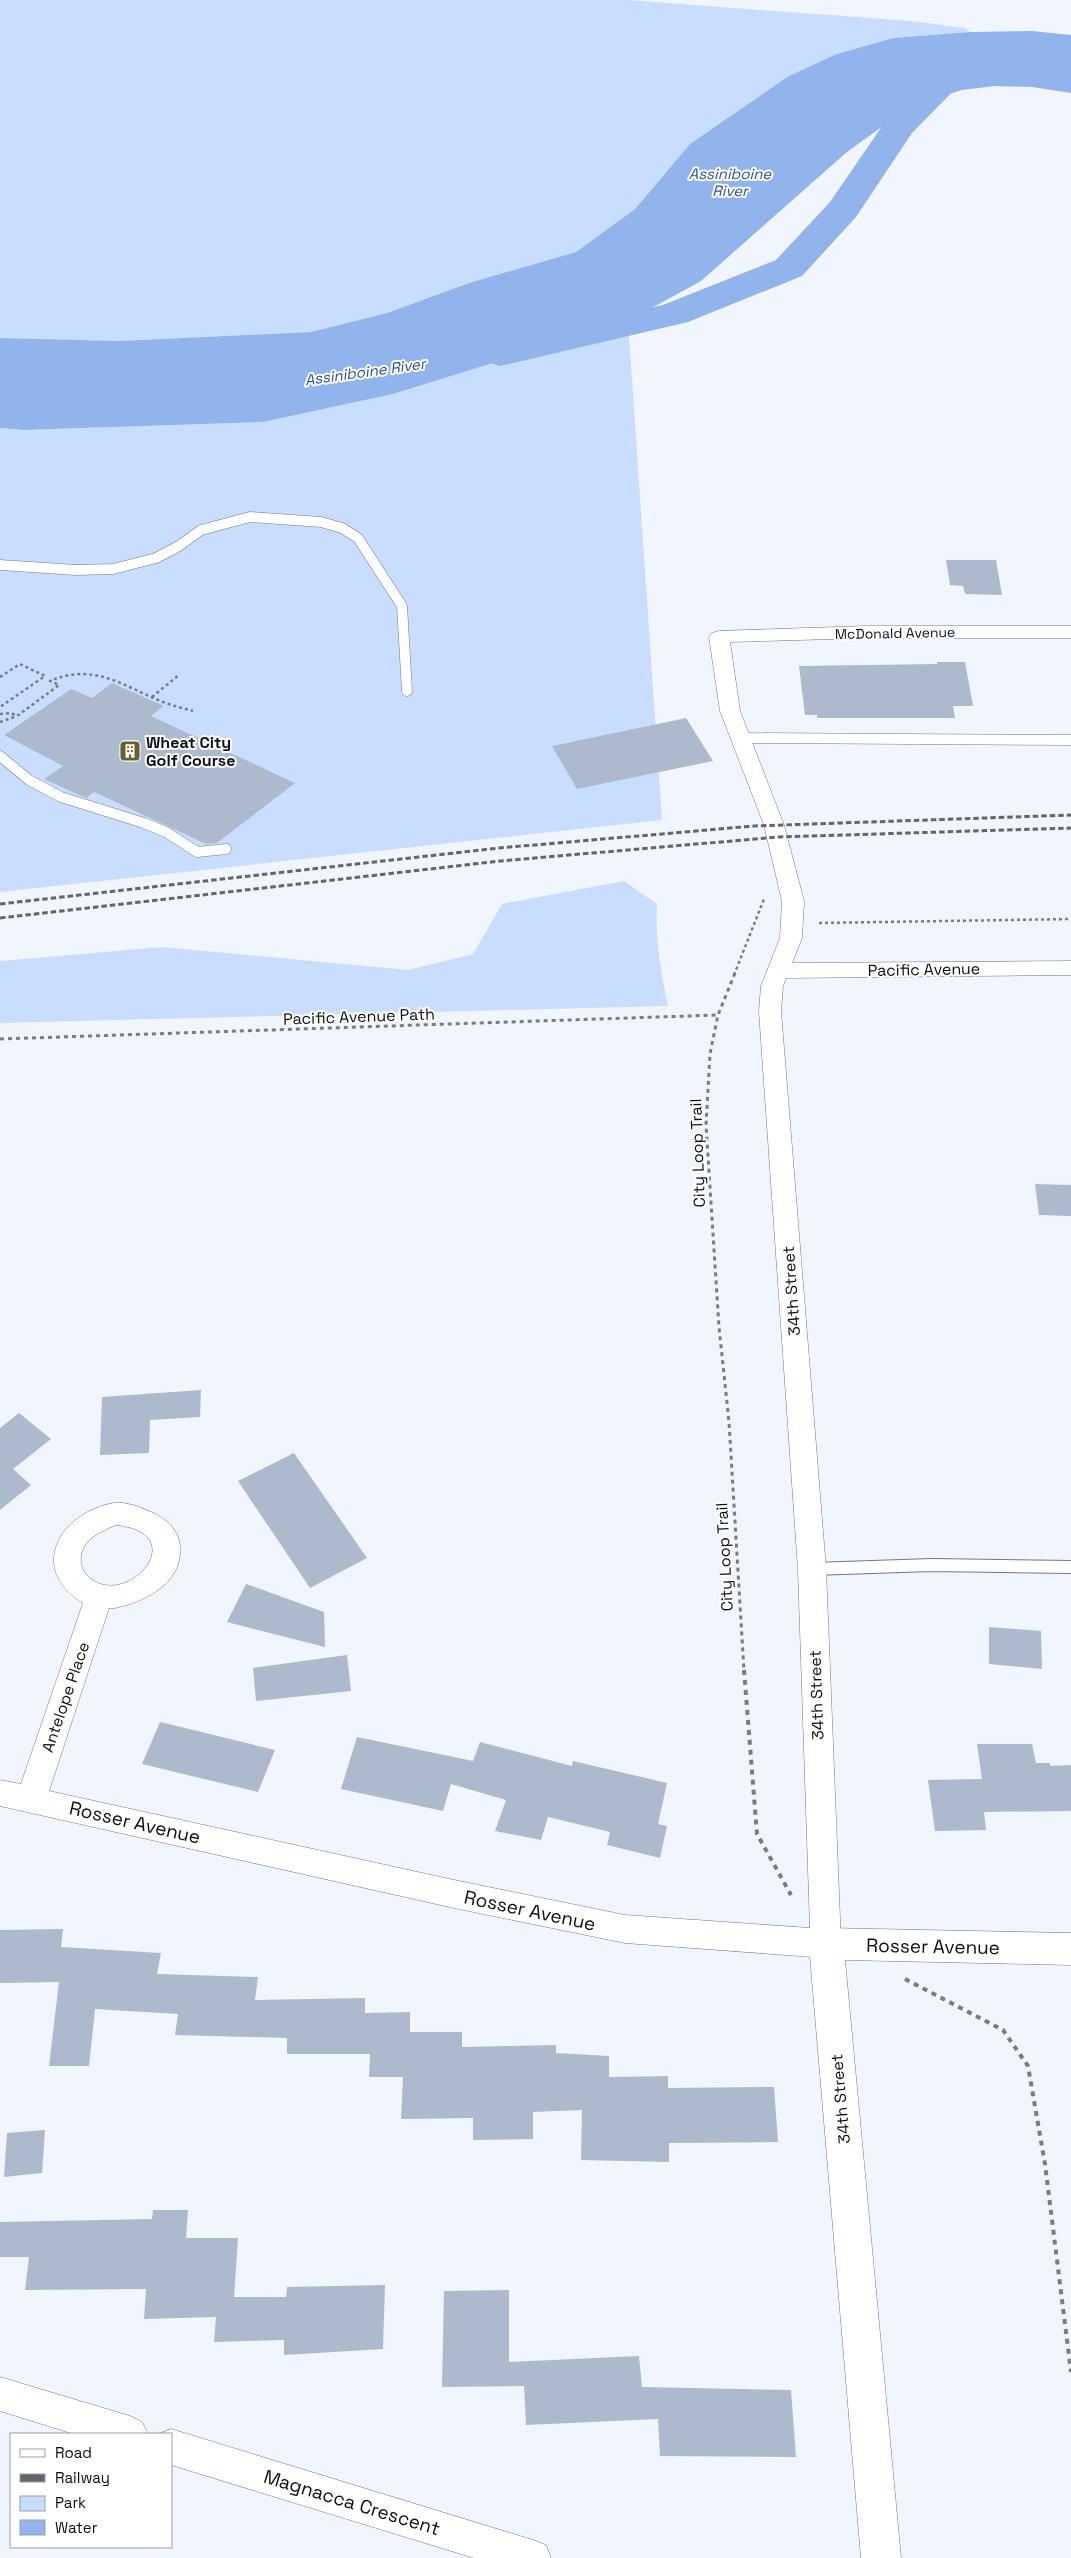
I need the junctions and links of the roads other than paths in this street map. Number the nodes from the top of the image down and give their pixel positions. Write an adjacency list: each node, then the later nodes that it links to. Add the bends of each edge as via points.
1 (0, 565): 4 (lane, via 76,570 113,568 156,558 201,530 250,517 321,522 342,528 358,538 402,606 408,662)
2 (1071, 632): 3 (street, McDonald Avenue, via 867,632)
3 (719, 637): 5 (street, 34th Street, via 730,711)
4 (407, 691)
5 (742, 738): 6 (lane); 10 (street, 34th Street, via 776,831 793,901 791,938)
6 (1071, 740)
7 (0, 756): 8 (lane, via 28,780 61,797 144,823 166,832 197,852)
8 (226, 849)
9 (1071, 968): 10 (street, Pacific Avenue)
10 (778, 971): 12 (street, 34th Street, via 772,986 770,1011)
11 (1071, 1567): 12 (lane, via 932,1565)
12 (812, 1569): 16 (street, 34th Street)
13 (99, 1596): 15 (street, Antelope Place)
14 (0, 1793): 15 (street, Rosser Avenue)
15 (30, 1799): 16 (street, Rosser Avenue, via 625,1929)
16 (826, 1944): 17 (street, Rosser Avenue); 22 (street, 34th Street)
17 (1071, 1949)
18 (0, 2394): 19 (street)
19 (127, 2433)
20 (172, 2447): 21 (street, Magnacca Crescent)
21 (533, 2558)
22 (881, 2558)

